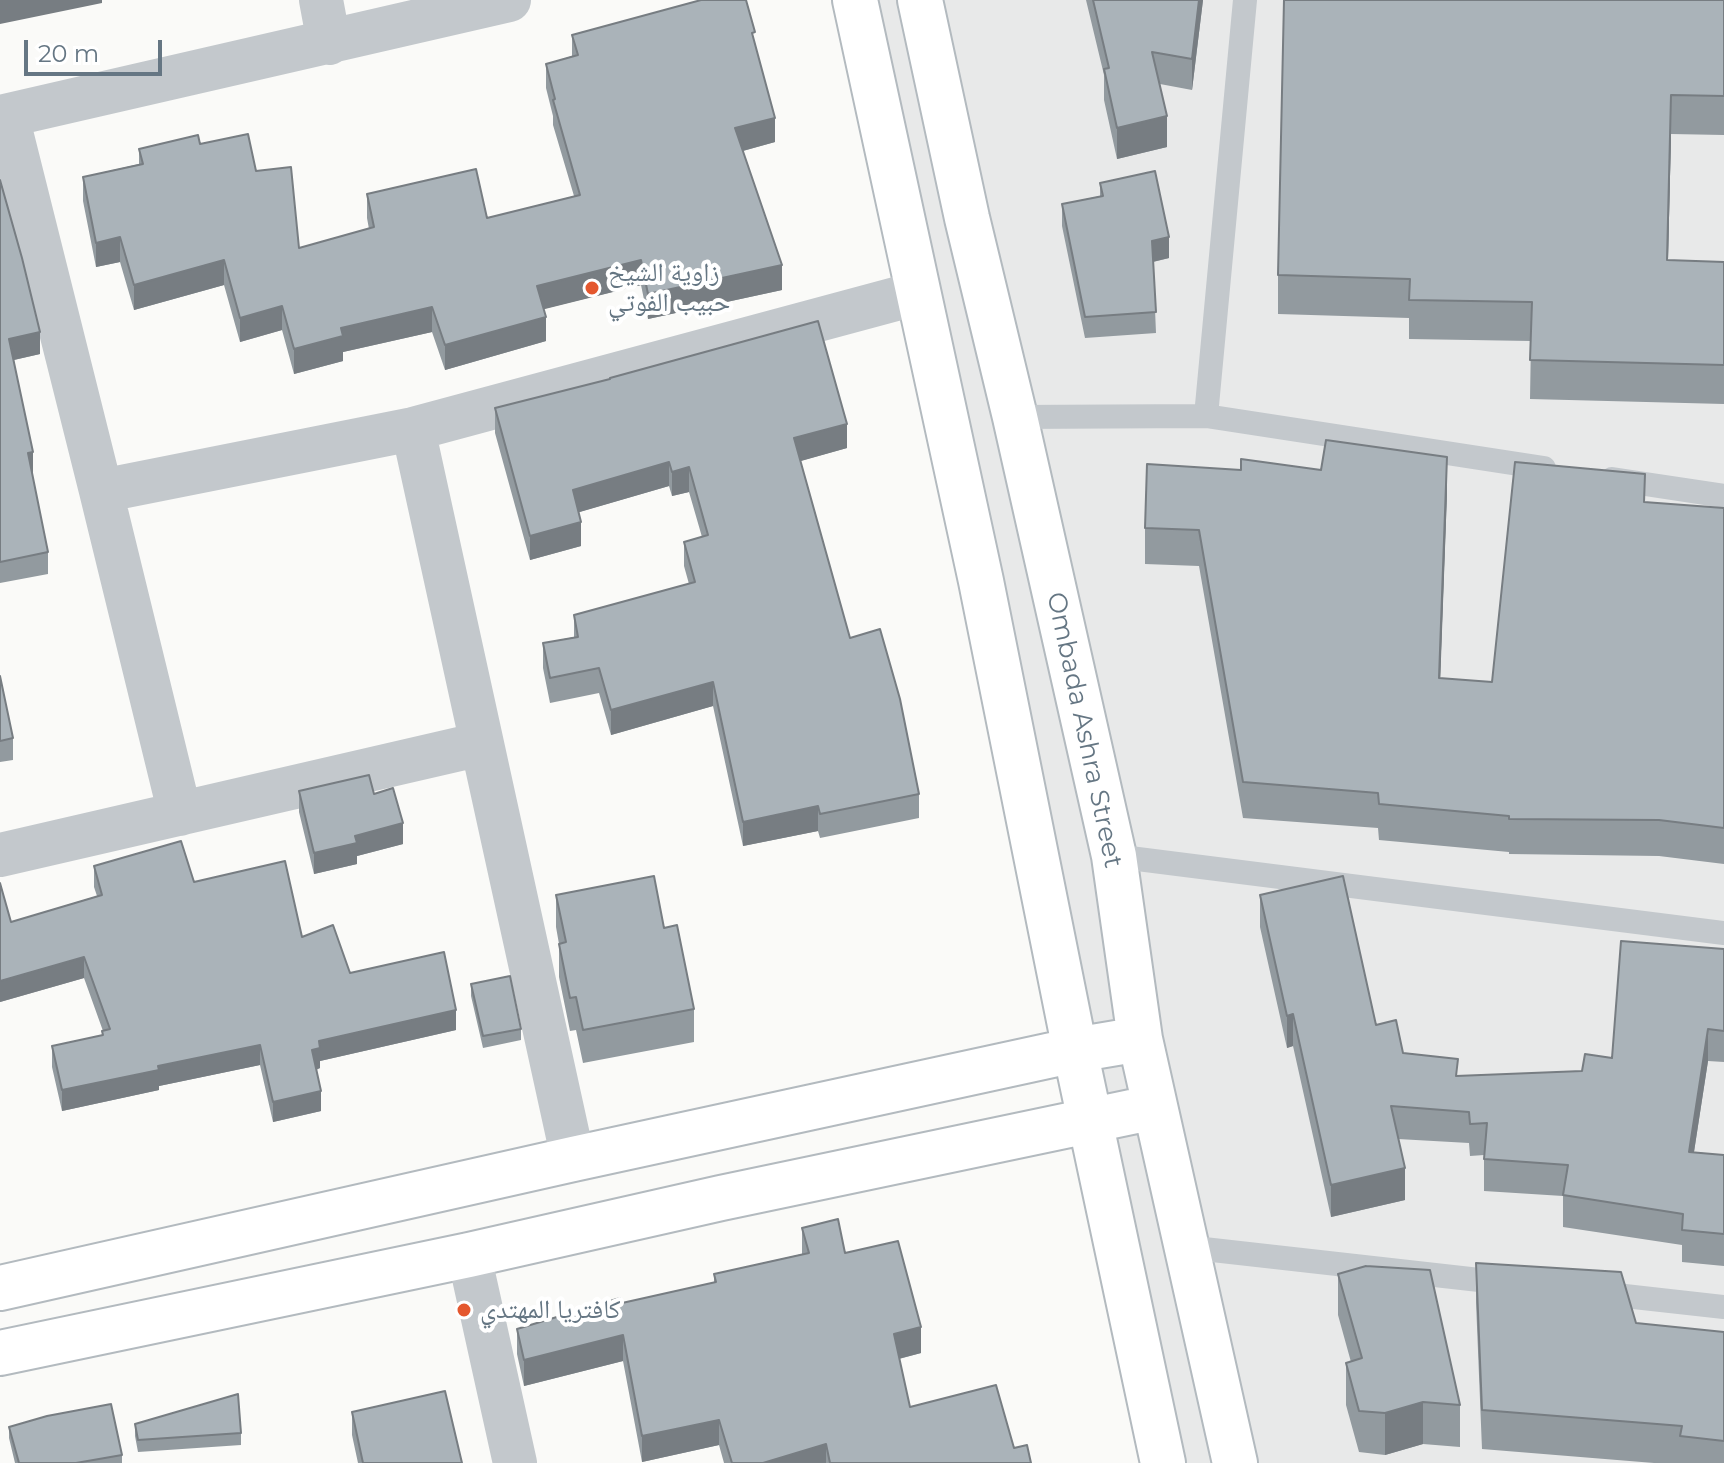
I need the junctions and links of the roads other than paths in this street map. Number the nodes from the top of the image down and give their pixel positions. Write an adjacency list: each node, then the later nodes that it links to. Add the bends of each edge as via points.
1 (321, 0): 6 (street)
2 (509, 0): 6 (street)
3 (855, 0): 8 (main road)
4 (920, 0): 10 (main road, Ombada Ashra Street)
5 (1245, 0): 9 (lane)
6 (329, 43): 7 (street)
7 (4, 117): 12 (street)
8 (918, 293): 11 (street); 20 (main road)
9 (1206, 416): 10 (lane); 13 (lane)
10 (1015, 417): 17 (main road, Ombada Ashra Street)
11 (413, 429): 12 (street); 14 (street)
12 (101, 491): 15 (street)
13 (1724, 496)
14 (481, 744): 15 (street); 23 (street)
15 (180, 814): 16 (street)
16 (0, 855)
17 (1114, 856): 18 (lane); 19 (main road, Ombada Ashra Street)
18 (1724, 933)
19 (1140, 1039): 20 (main road); 21 (main road, Ombada Ashra Street)
20 (1075, 1050): 22 (main road); 23 (main road)
21 (1155, 1107): 22 (main road); 24 (main road, Ombada Ashra Street)
22 (1090, 1122): 25 (main road); 32 (main road)
23 (573, 1159): 27 (main road)
24 (1186, 1247): 26 (lane); 33 (main road, Ombada Ashra Street)
25 (469, 1255): 30 (main road); 31 (street)
26 (1534, 1286)
27 (0, 1288)
28 (1582, 1291): 29 (lane)
29 (1724, 1307)
30 (0, 1353)
31 (515, 1463)
32 (1163, 1463)
33 (1235, 1463)

